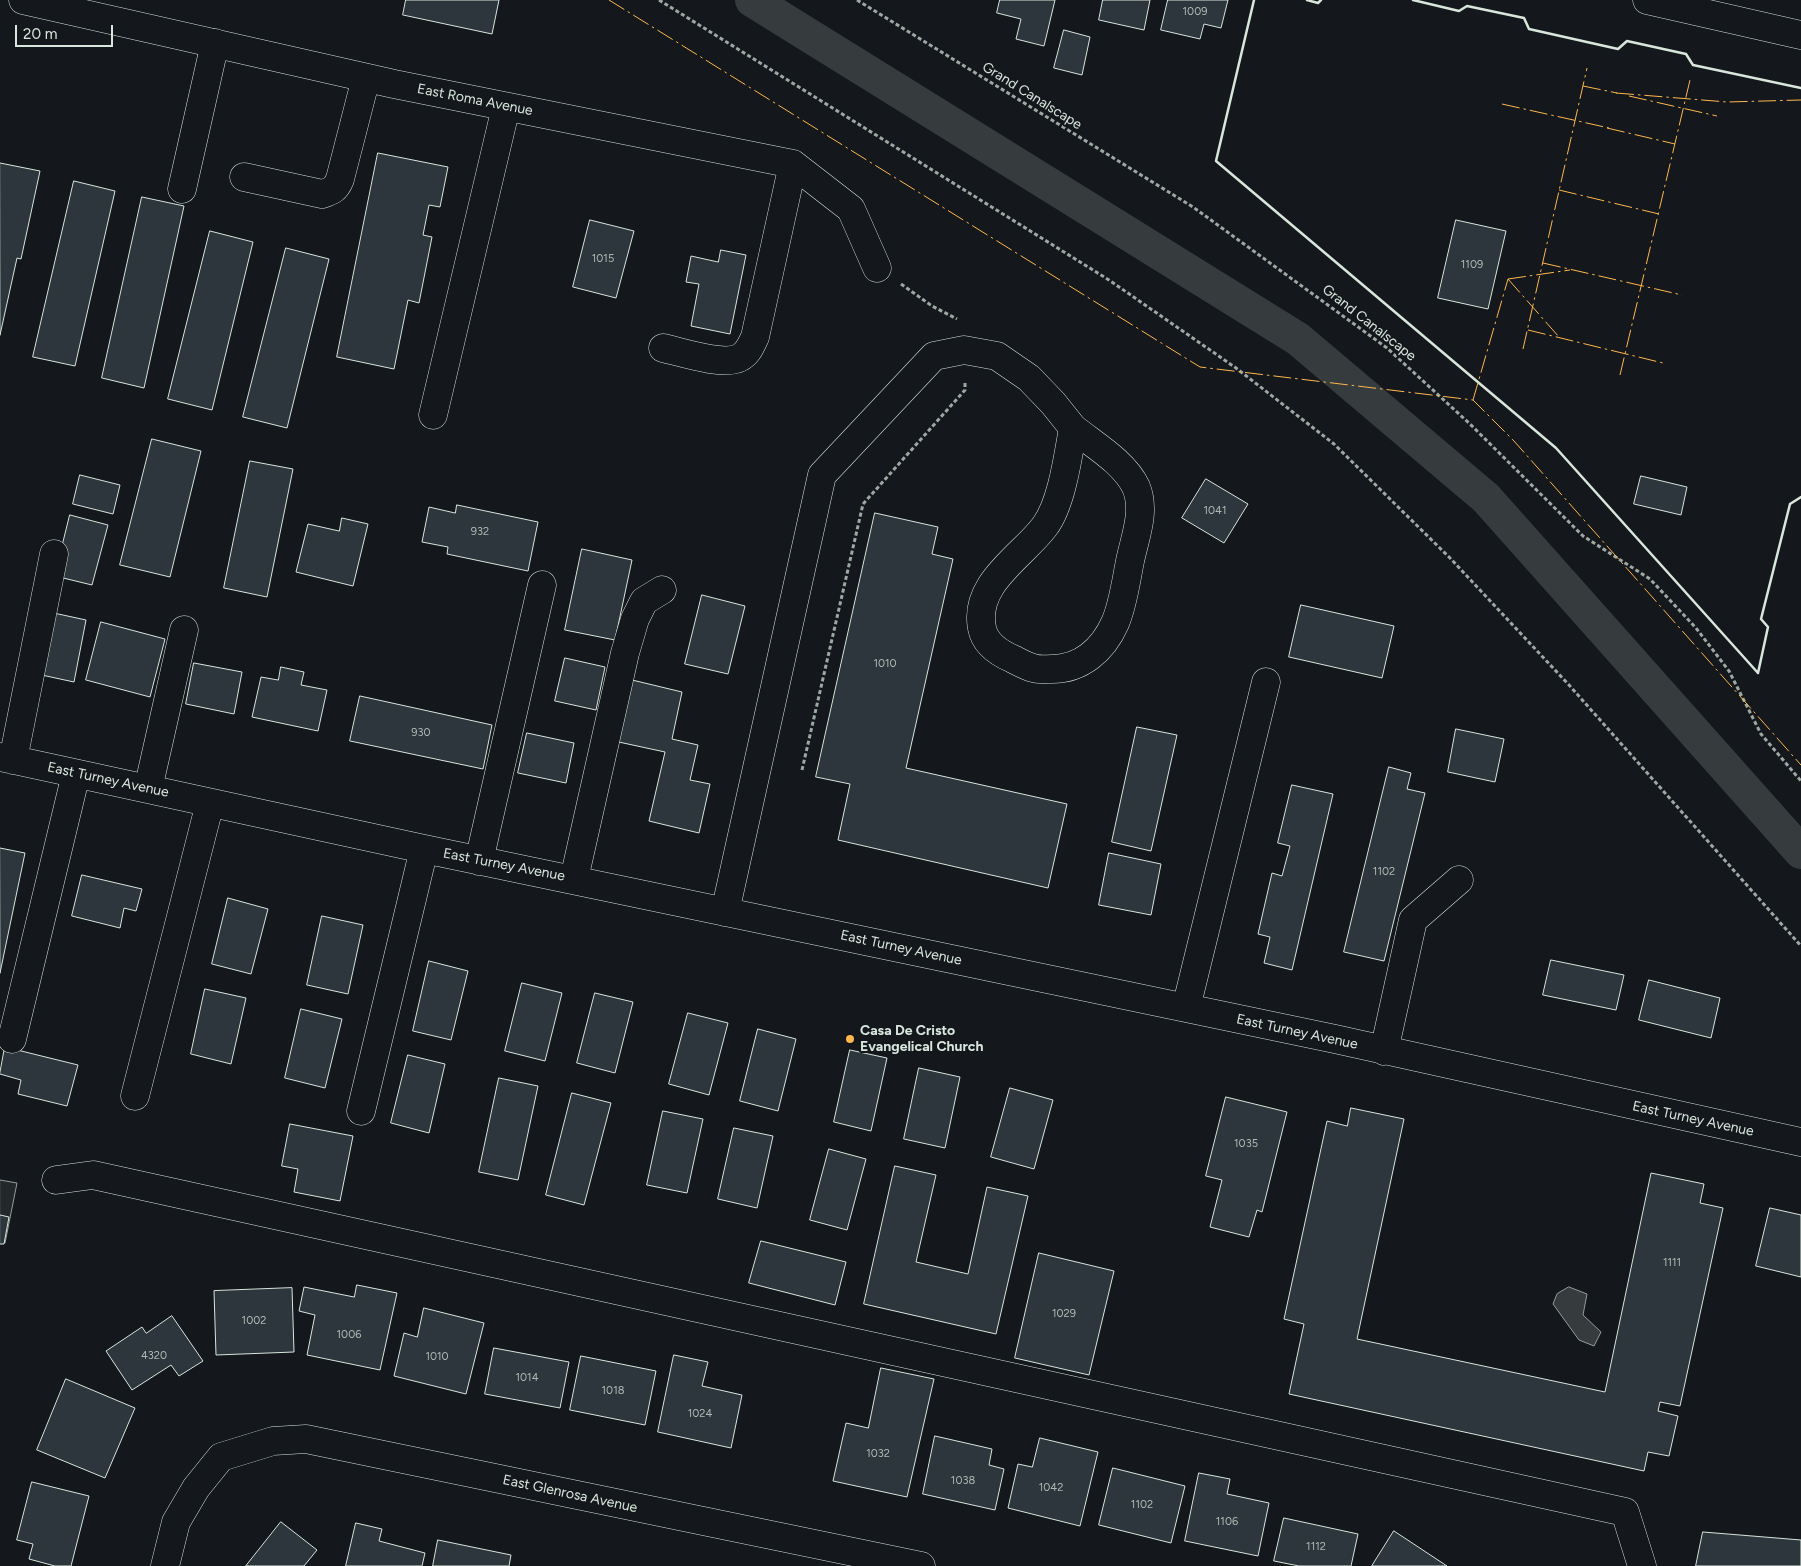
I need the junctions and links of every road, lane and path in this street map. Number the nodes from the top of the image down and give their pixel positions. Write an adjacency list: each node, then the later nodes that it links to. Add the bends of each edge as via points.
1 (23, 0): 7 (street, East Roma Avenue)
2 (659, 0): 34 (path, via 1109,280 1236,368 1334,444 1450,558 1556,671)
3 (857, 0): 26 (path, Grand Canalscape, via 1193,207 1387,348 1470,424 1583,536 1650,579 1729,671 1761,734)
4 (1647, 0): 5 (street)
5 (1713, 7): 6 (street)
6 (1801, 35)
7 (215, 43): 8 (street, East Roma Avenue); 12 (street)
8 (366, 78): 9 (street, East Roma Avenue); 11 (street, via 340,179 331,191 322,194)
9 (506, 107): 10 (street, East Roma Avenue); 16 (street)
10 (793, 164): 13 (street, East Roma Avenue, via 851,208); 14 (street, via 755,337 749,350 738,358 722,361)
11 (244, 177)
12 (182, 189)
13 (877, 268): 15 (path, via 932,306 962,321)
14 (663, 348)
15 (964, 350): 17 (street, via 997,356 1029,378); 24 (path, via 966,390 863,504); 33 (street, via 934,356 822,475)
16 (433, 415)
17 (1073, 428): 17 (street, via 1054,508 1046,526 1000,573 982,608 982,628 989,644 1035,669 1063,669 1082,663 1098,651 1115,623 1142,508 1135,487 1118,463)
18 (54, 554): 23 (street)
19 (542, 585): 30 (street)
20 (662, 590): 31 (street, via 644,601 635,619)
21 (184, 630): 27 (street)
22 (1266, 682): 35 (street)
23 (7, 758): 25 (street, East Turney Avenue)
24 (802, 770)
25 (76, 774): 27 (street, East Turney Avenue); 36 (street)
26 (1801, 780)
27 (148, 789): 28 (street, East Turney Avenue)
28 (210, 802): 29 (street, East Turney Avenue); 38 (street)
29 (424, 849): 30 (street, East Turney Avenue); 39 (street)
30 (479, 861): 31 (street, East Turney Avenue)
31 (574, 879): 33 (street, East Turney Avenue)
32 (1459, 880): 37 (street, via 1413,920)
33 (725, 912): 35 (street, East Turney Avenue)
34 (1801, 946)
35 (1186, 1008): 37 (street, East Turney Avenue)
36 (12, 1039)
37 (1384, 1051): 40 (street, East Turney Avenue)
38 (135, 1096)
39 (361, 1111)
40 (1801, 1142)
41 (56, 1180): 44 (street, via 93,1175 1625,1512)
42 (165, 1566): 43 (street, East Glenrosa Avenue, via 176,1522 196,1488 220,1458 273,1441 306,1439)
43 (921, 1566)
44 (1642, 1566)

